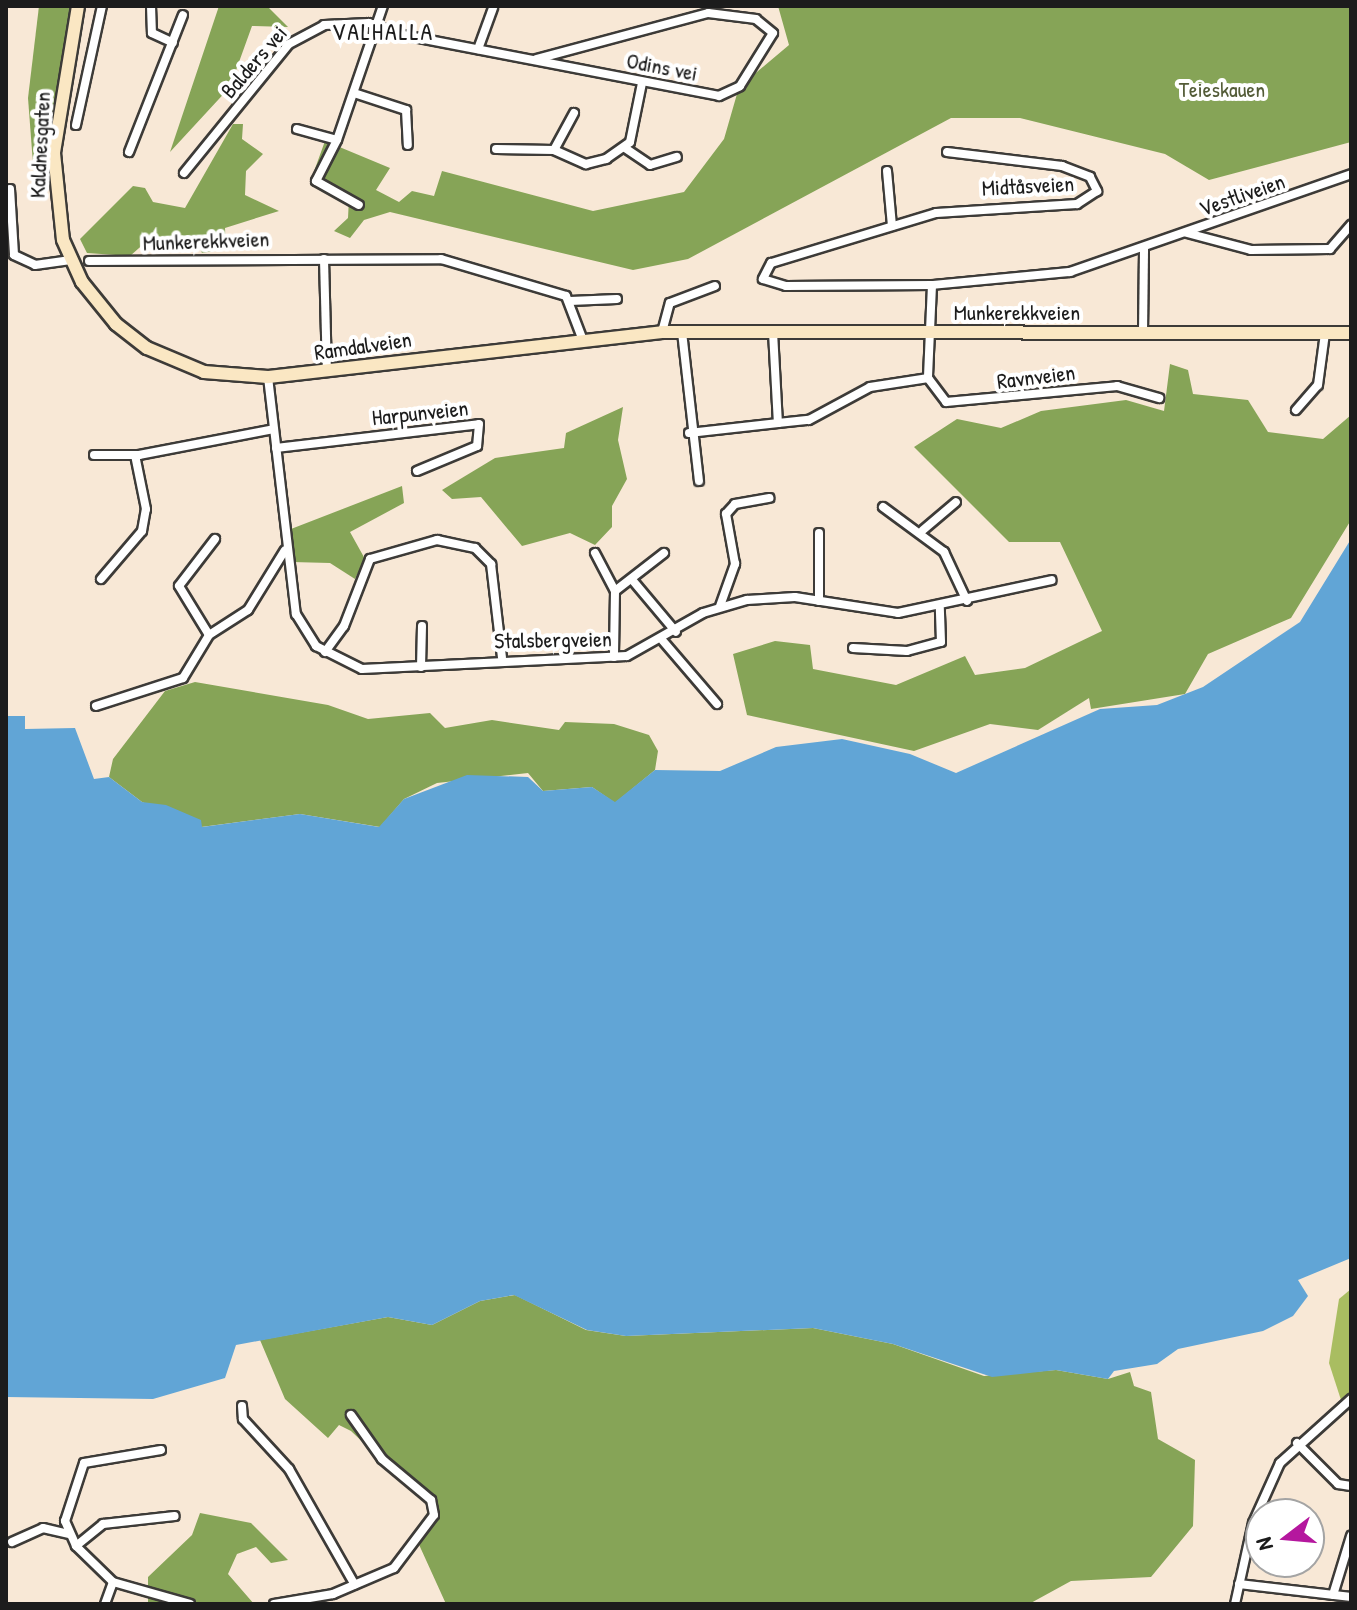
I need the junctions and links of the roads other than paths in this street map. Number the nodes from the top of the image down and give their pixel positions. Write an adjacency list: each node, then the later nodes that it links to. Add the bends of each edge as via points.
1 (78, 6): 35 (main road, Kaldnesgaten, via 53,176)
2 (102, 6): 15 (street)
3 (151, 6): 9 (street, via 152,33)
4 (383, 6): 8 (street)
5 (493, 8): 10 (street)
6 (709, 10): 11 (street); 12 (street, Odins vei, via 767,25 774,42 734,92 719,96)
7 (183, 15): 9 (street)
8 (376, 26): 10 (street, Odins vei); 13 (street); 26 (street, Balders vei, via 324,25 289,44)
9 (173, 43): 22 (street)
10 (478, 49): 11 (street, Odins vei)
11 (536, 59): 12 (street, Odins vei)
12 (642, 83): 19 (street)
13 (354, 93): 17 (street); 18 (street, via 406,110)
14 (574, 113): 21 (street)
15 (76, 125)
16 (297, 129): 17 (street)
17 (337, 140): 29 (street, via 316,181)
18 (408, 145)
19 (625, 148): 21 (street, via 586,164); 24 (street, via 650,165)
20 (496, 149): 21 (street)
21 (554, 150)
22 (129, 152)
23 (947, 152): 31 (street, Midtåsveien, via 1062,166 1090,177 1097,191 1082,203 968,207)
24 (677, 157)
25 (887, 171): 31 (street)
26 (184, 173)
27 (1351, 174): 32 (street, Vestliveien)
28 (10, 189): 35 (street, via 14,255 35,265)
29 (359, 205)
30 (1351, 225): 32 (street, via 1330,249 1251,250)
31 (892, 226): 38 (street, Midtåsveien, via 771,263 762,277 780,286)
32 (1187, 233): 33 (street, Vestliveien)
33 (1144, 248): 38 (street, Vestliveien, via 1061,274); 46 (street)
34 (324, 259): 36 (street, Munkerekkveien); 41 (street, Munkerekkveien, via 441,259); 50 (street)
35 (71, 260): 37 (main road, Kaldnesgaten)
36 (89, 261)
37 (82, 282): 51 (main road, Ramdalveien, via 116,324 167,359 204,372)
38 (932, 285): 45 (street)
39 (715, 286): 42 (street, via 670,303)
40 (617, 299): 41 (street, Munkerekkveien)
41 (570, 301): 49 (street)
42 (662, 332): 43 (main road, Ramdalveien); 49 (main road, Ramdalveien)
43 (682, 332): 44 (main road, Munkerekkveien); 57 (street)
44 (773, 332): 45 (main road, Munkerekkveien); 55 (street)
45 (931, 333): 46 (main road, Munkerekkveien); 52 (street)
46 (1143, 333): 47 (main road, Munkerekkveien)
47 (1325, 333): 48 (main road, Munkerekkveien); 54 (street, via 1318,385)
48 (1351, 333)
49 (582, 338): 50 (main road, Ramdalveien)
50 (327, 371): 51 (main road, Ramdalveien)
51 (268, 377): 56 (street, Stalsbergveien)
52 (928, 378): 53 (street, Ravnveien, via 953,403 1117,386); 55 (street, via 870,387 809,420)
53 (1159, 398)
54 (1296, 410)
55 (778, 423): 57 (street)
56 (274, 429): 58 (street, Stalsbergveien); 60 (street)
57 (689, 433): 62 (street)
58 (276, 448): 61 (street, Harpunveien, via 479,424 477,446); 69 (street, Stalsbergveien)
59 (94, 455): 60 (street)
60 (135, 455): 72 (street, via 146,509 142,531)
61 (417, 471)
62 (699, 481)
63 (769, 498): 78 (street, via 735,504 726,514 735,558)
64 (956, 502): 66 (street)
65 (883, 507): 66 (street)
66 (923, 530): 77 (street, via 955,566)
67 (819, 533): 76 (street)
68 (215, 539): 82 (street, via 179,586)
69 (285, 549): 82 (street, via 248,610); 85 (street, Stalsbergveien, via 296,614)
70 (595, 553): 75 (street)
71 (664, 553): 74 (street)
72 (101, 579)
73 (1052, 580): 77 (street)
74 (634, 582): 75 (street); 81 (street)
75 (615, 591): 87 (street)
76 (819, 601): 78 (street); 79 (street, via 898,613)
77 (967, 601): 79 (street)
78 (720, 606): 81 (street, Stalsbergveien)
79 (940, 608): 84 (street, via 946,635 941,642 907,651)
80 (422, 626): 88 (street)
81 (676, 632): 83 (street, Stalsbergveien)
82 (209, 635): 90 (street, via 183,678 106,709)
83 (663, 641): 87 (street, Stalsbergveien); 89 (street)
84 (853, 648)
85 (325, 652): 86 (street, via 344,626 370,559 437,540 475,548 491,564); 88 (street, Stalsbergveien, via 362,669)
86 (502, 657): 87 (street, Stalsbergveien); 88 (street, Stalsbergveien)
87 (614, 657)
88 (421, 667)
89 (717, 704)
90 (96, 706)
91 (1351, 1399): 94 (street)
92 (242, 1406): 104 (street, via 243,1419 289,1469)
93 (351, 1415): 104 (street, via 382,1459 435,1507 401,1563)
94 (1297, 1443): 96 (street, via 1338,1484); 103 (street, via 1264,1494)
95 (161, 1450): 98 (street, via 84,1463 66,1502)
96 (1351, 1486)
97 (175, 1516): 101 (street, via 103,1524)
98 (69, 1534): 100 (street, via 43,1528); 101 (street)
99 (1351, 1536): 105 (street)
100 (12, 1542)
101 (76, 1546): 102 (street)
102 (113, 1582): 107 (street); 108 (street)
103 (1239, 1584): 105 (street); 110 (street)
104 (355, 1585): 109 (street)
105 (1333, 1595): 106 (street)
106 (1351, 1597)
107 (105, 1604)
108 (190, 1604)
109 (274, 1604)
110 (1235, 1604)

